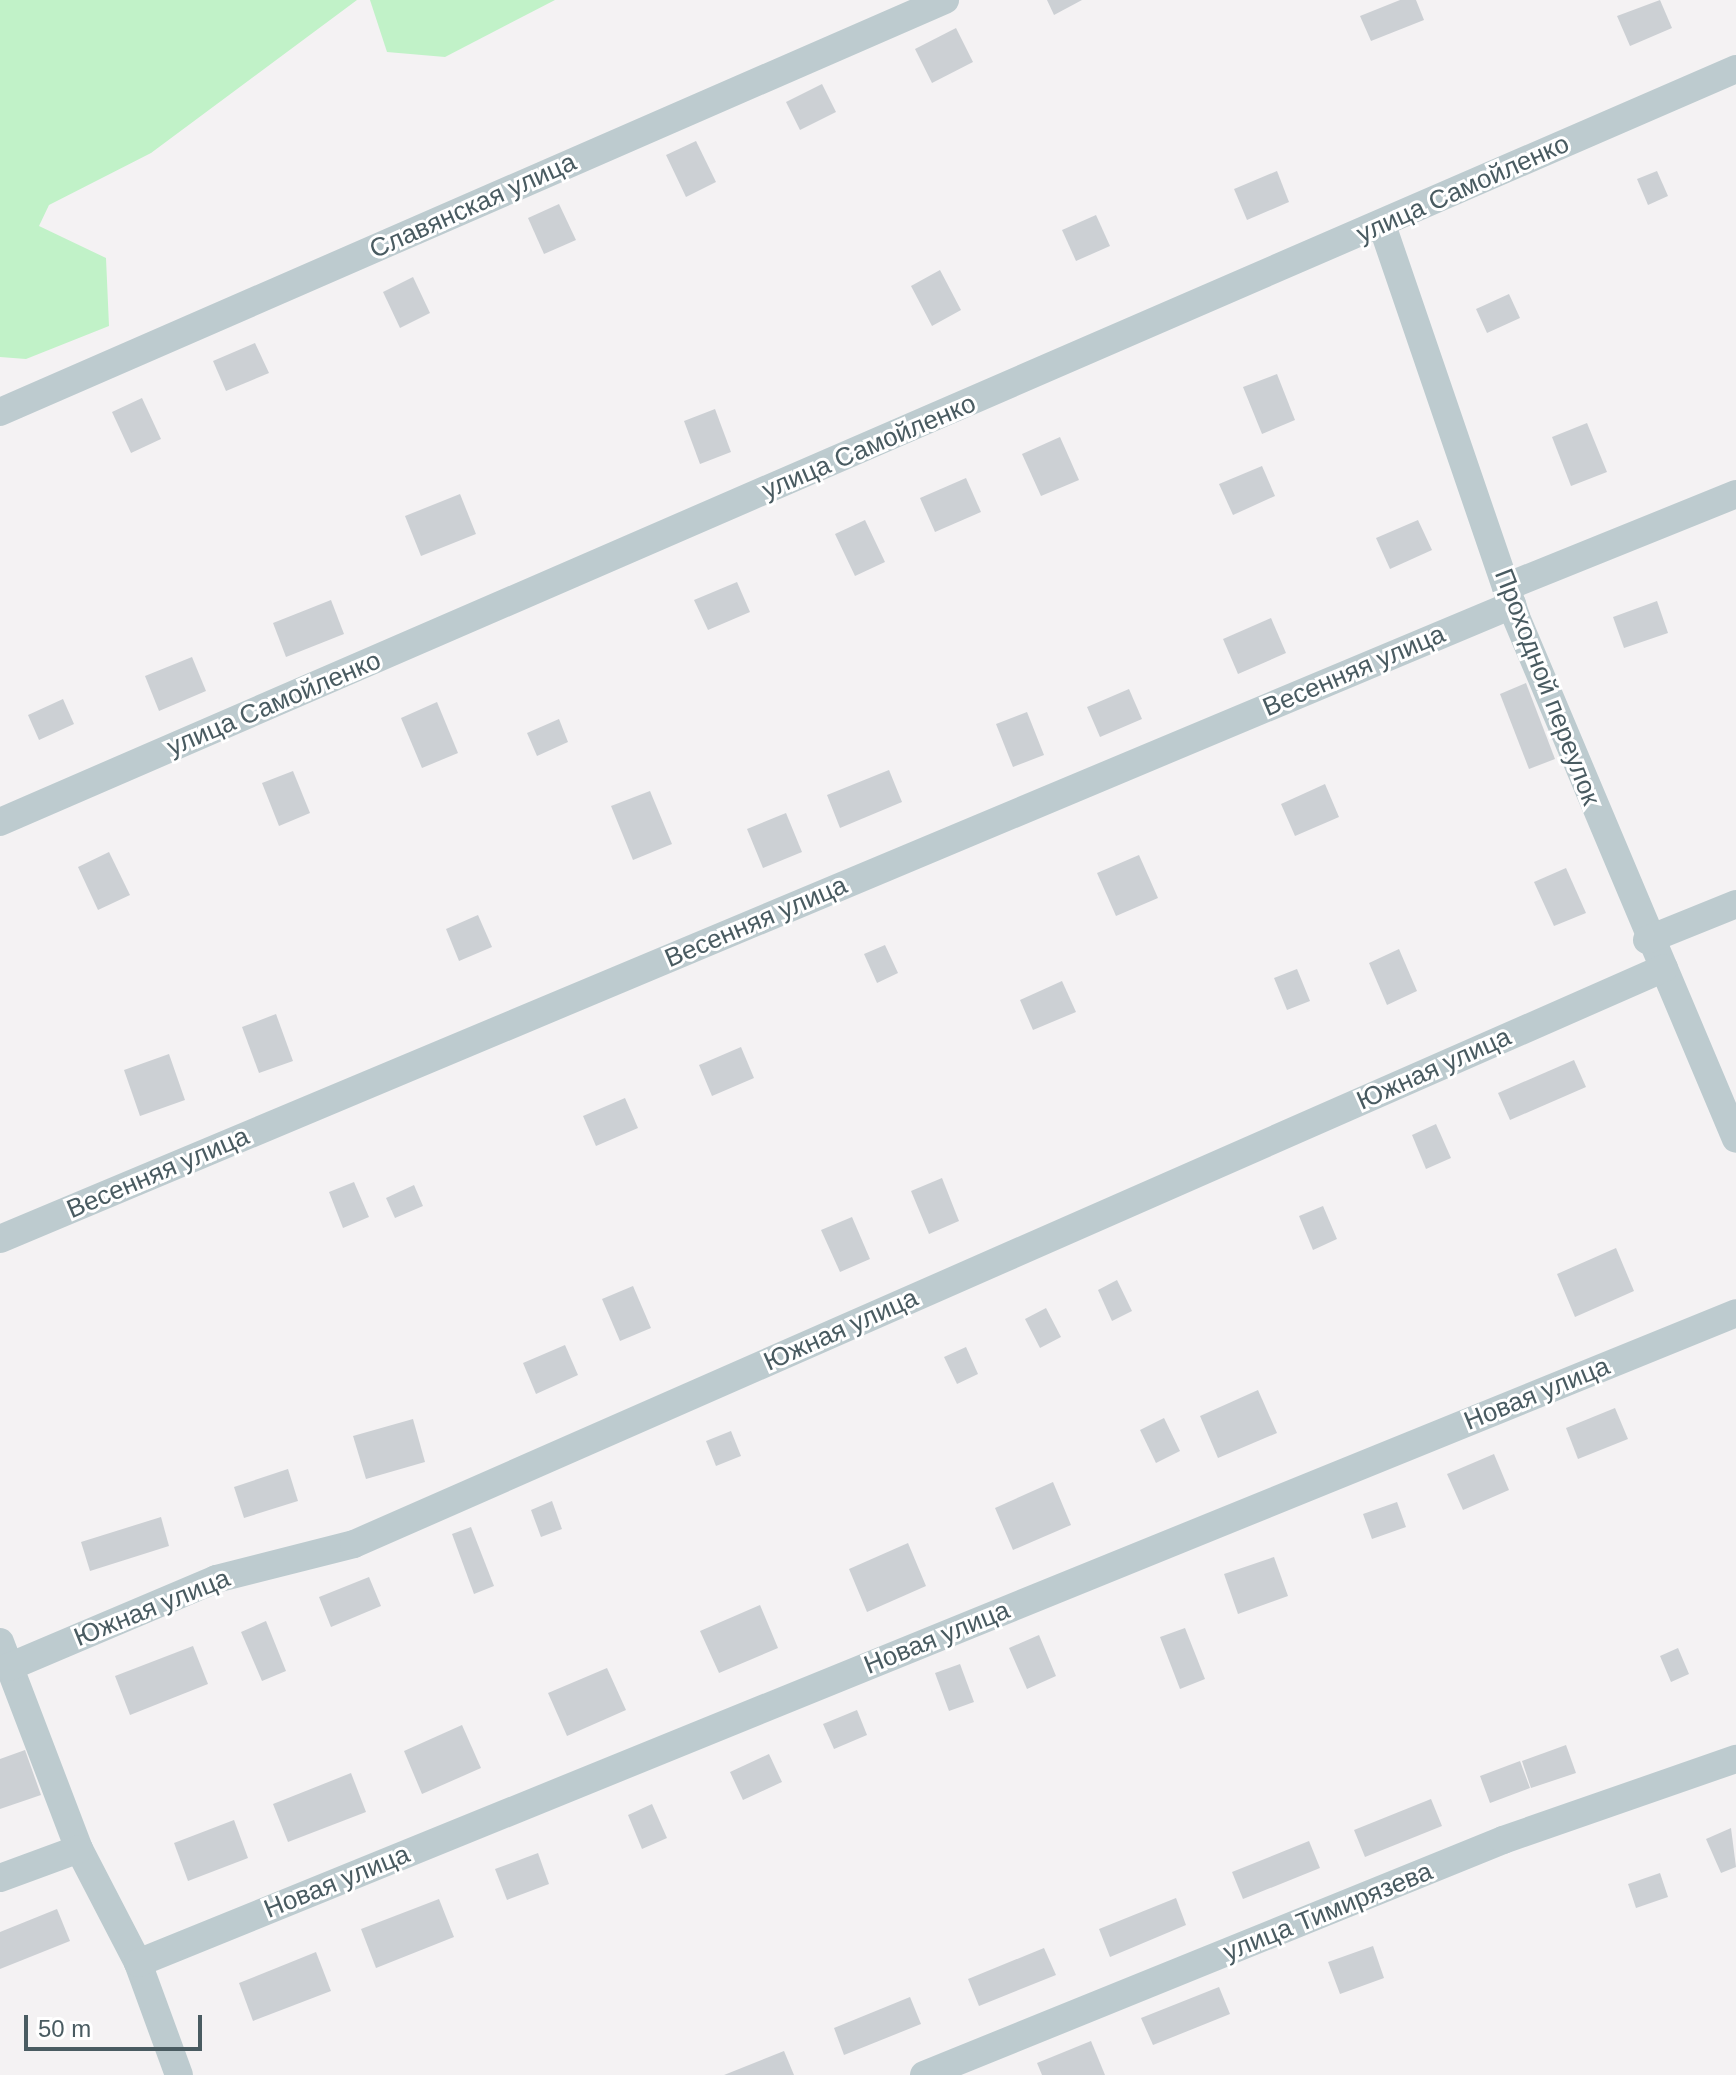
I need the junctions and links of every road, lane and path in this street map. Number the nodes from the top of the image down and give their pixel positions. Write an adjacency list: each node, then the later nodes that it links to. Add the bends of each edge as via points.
1 (945, 0): 4 (street, Славянская улица)
2 (1736, 69): 3 (street, улица Самойленко)
3 (1382, 225): 6 (street, Проходной переулок); 7 (street, улица Самойленко)
4 (0, 412)
5 (1736, 494): 6 (street, Весенняя улица)
6 (1509, 596): 9 (street, Проходной переулок); 12 (street, Весенняя улица)
7 (0, 822)
8 (1736, 904): 9 (street)
9 (1647, 940): 10 (street, Проходной переулок)
10 (1664, 968): 11 (street, Проходной переулок); 14 (street, Южная улица, via 354,1544 216,1579)
11 (1736, 1139)
12 (0, 1239)
13 (1736, 1313): 18 (street, Новая улица)
14 (4, 1655): 16 (street)
15 (1736, 1759): 20 (street, улица Тимирязева, via 1503,1840)
16 (79, 1849): 17 (street); 18 (street)
17 (0, 1878)
18 (138, 1963): 19 (street)
19 (179, 2075)
20 (924, 2075)

